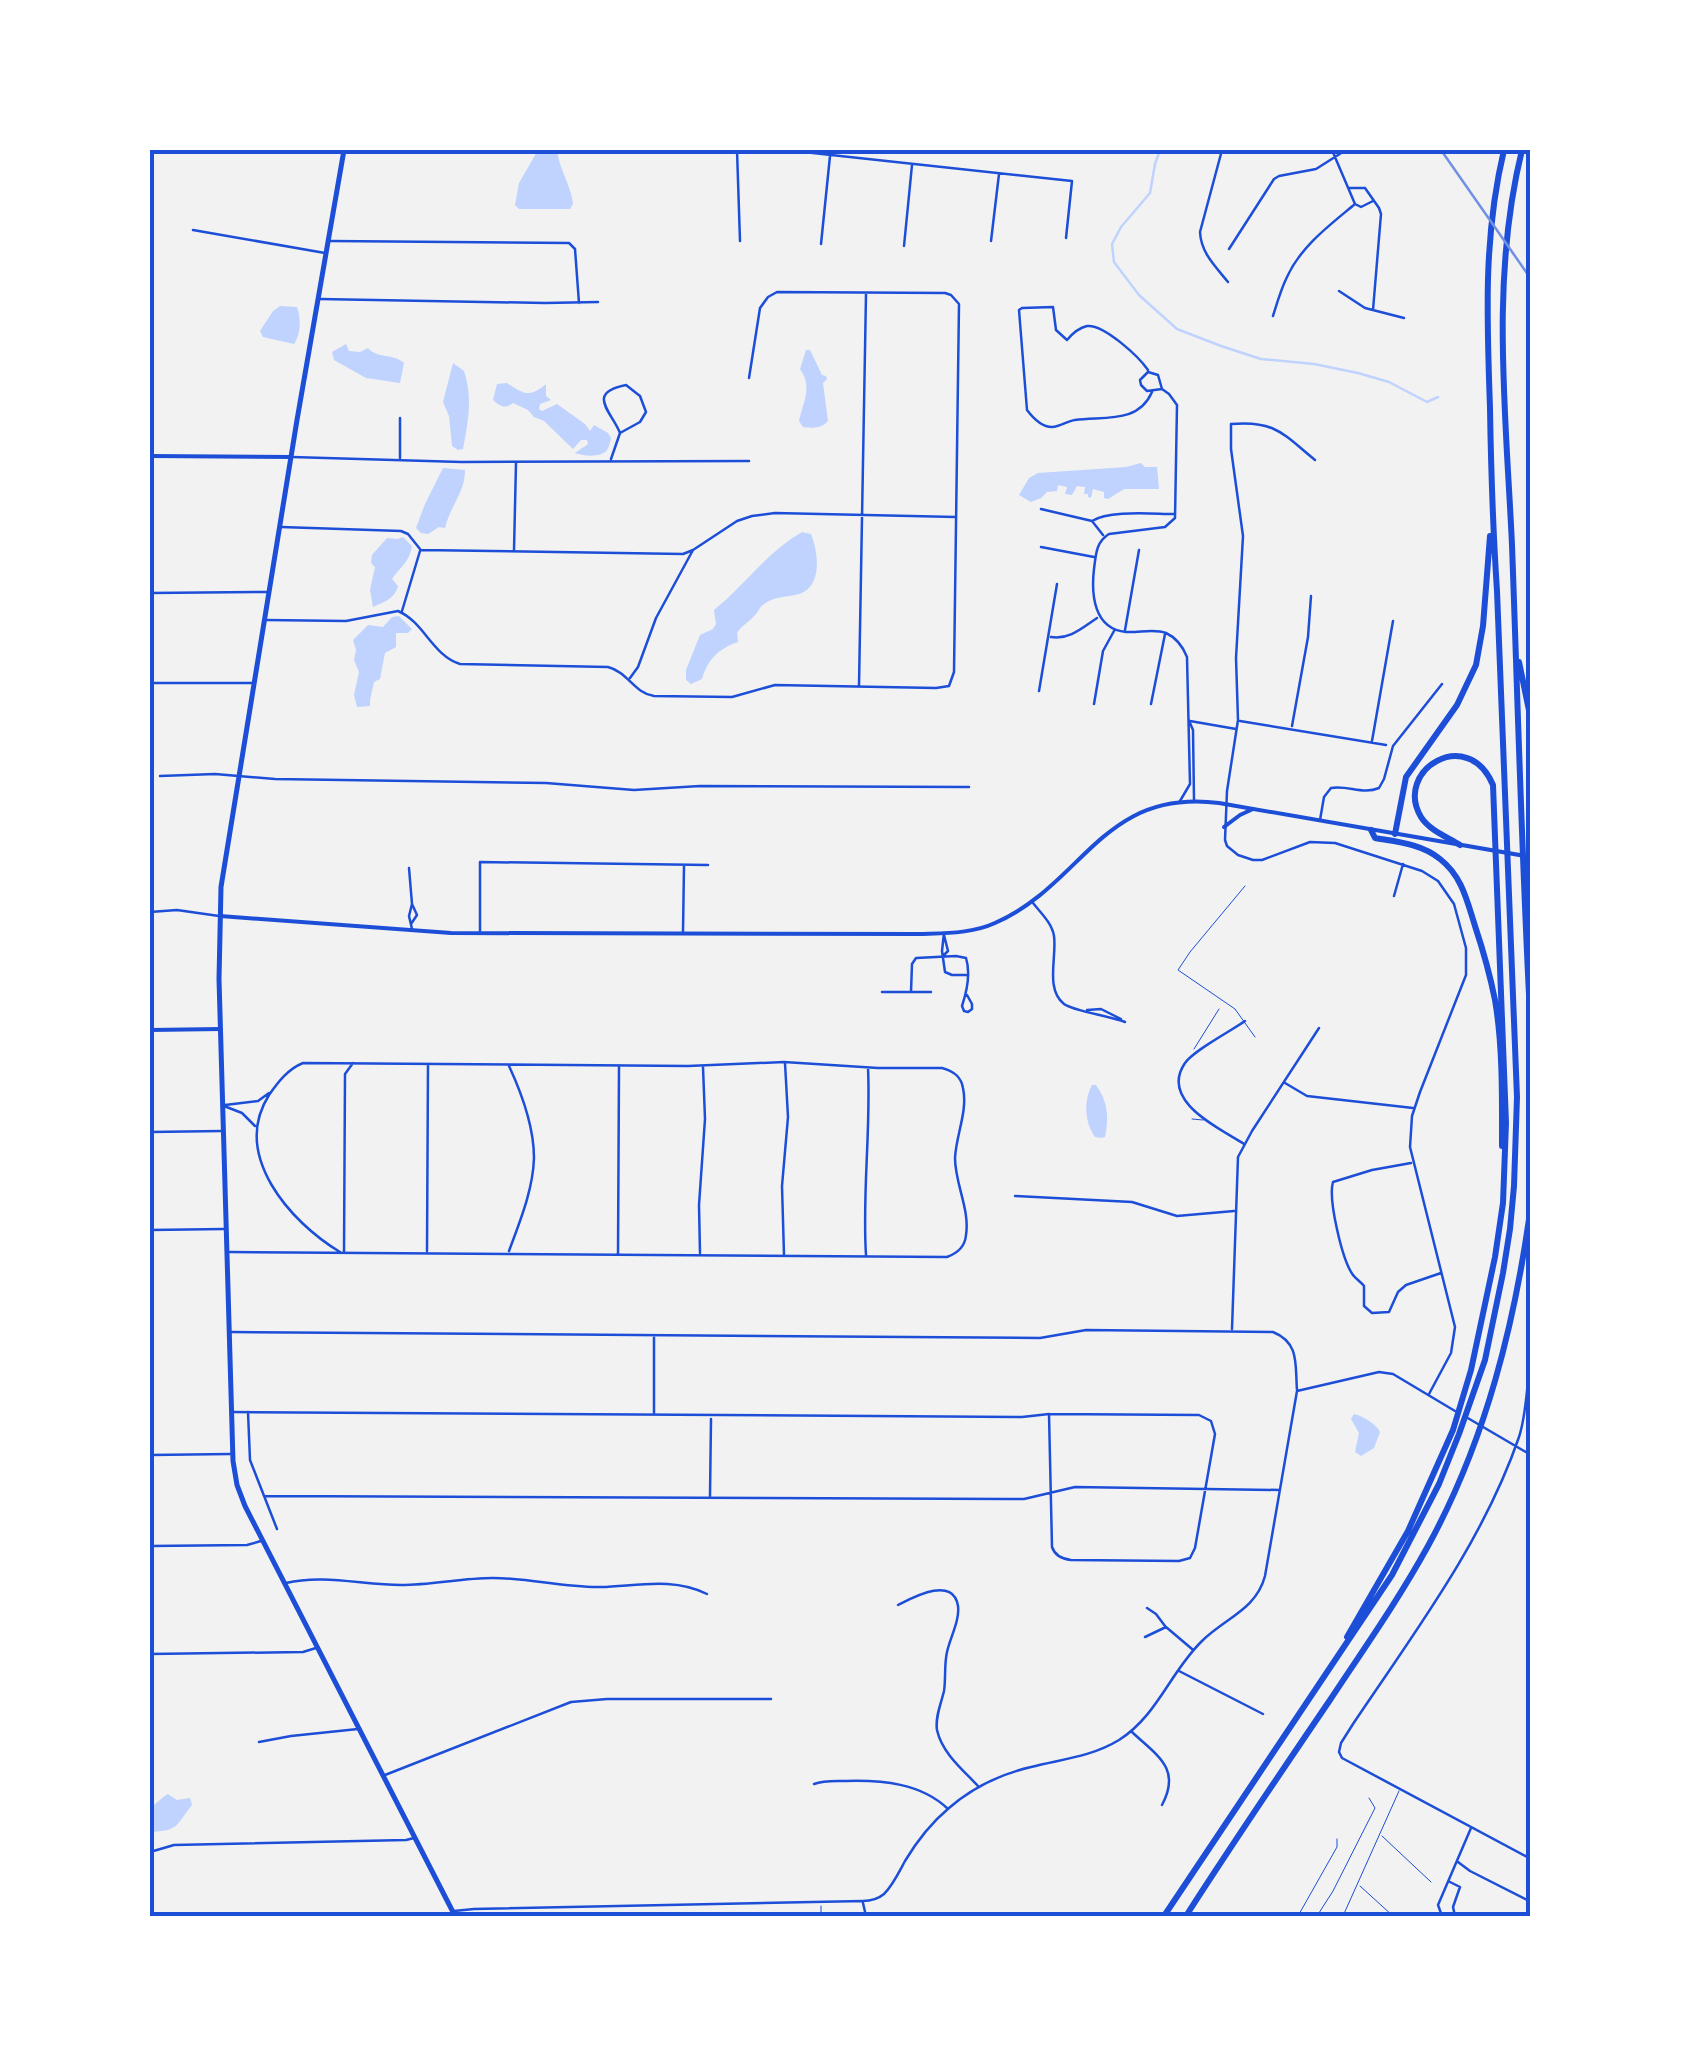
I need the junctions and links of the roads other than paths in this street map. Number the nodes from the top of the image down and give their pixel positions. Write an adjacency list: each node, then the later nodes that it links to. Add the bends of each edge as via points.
1 (344, 150): 20 (main road)
2 (737, 150): 22 (street)
3 (784, 150): 9 (street)
4 (1222, 150): 28 (street, via 1200,242)
5 (1332, 150): 10 (street)
6 (1346, 150): 10 (street)
7 (1504, 150): 54 (highway, via 1486,315)
8 (1522, 150): 77 (highway, via 1504,272)
9 (830, 155): 11 (street); 23 (street)
10 (1336, 157): 13 (street); 25 (street, via 1274,179)
11 (912, 164): 12 (street); 24 (street)
12 (999, 172): 19 (street, via 1072,182); 21 (street)
13 (1348, 188): 15 (street, via 1365,188); 16 (street)
14 (152, 192): 17 (street)
15 (1374, 200): 16 (street); 34 (street, via 1381,221)
16 (1355, 204): 35 (street, via 1298,260)
17 (151, 211): 27 (street)
18 (193, 230): 26 (street)
19 (1066, 238)
20 (328, 240): 26 (main road); 33 (street, via 569,243)
21 (992, 241)
22 (740, 242)
23 (821, 244)
24 (904, 246)
25 (1229, 249)
26 (326, 253): 31 (main road)
27 (151, 270): 37 (street)
28 (1228, 282)
29 (1340, 291): 34 (street)
30 (866, 292): 39 (street, via 770,295 760,308); 53 (street); 55 (street, via 945,293 960,307)
31 (318, 299): 33 (street); 44 (main road)
32 (598, 302): 33 (street)
33 (579, 303)
34 (1373, 310): 36 (street)
35 (1273, 316)
36 (1404, 318)
37 (151, 333): 45 (street)
38 (1148, 372): 40 (street); 41 (street, via 1140,380); 41 (street, via 1094,326 1066,340 1056,330 1053,307 1018,312 1026,410 1037,421 1052,427 1131,414)
39 (749, 378)
40 (1162, 388): 41 (street); 52 (street, via 1177,405)
41 (1152, 392)
42 (400, 418): 46 (street)
43 (620, 433): 43 (street, via 646,412 626,386 610,390 603,404); 49 (street)
44 (291, 457): 45 (main road); 46 (street); 57 (main road)
45 (150, 458)
46 (400, 460): 48 (street)
47 (1315, 460): 86 (street, via 1267,424 1231,424 1244,536)
48 (516, 461): 49 (street); 63 (street)
49 (610, 461): 50 (street)
50 (750, 461)
51 (1041, 509): 56 (street)
52 (1175, 514): 56 (street); 58 (street, via 1165,527)
53 (862, 515): 55 (street); 61 (street, via 763,514 738,521); 82 (street)
54 (1492, 515): 103 (highway, via 1476,665 1457,705 1406,777); 184 (highway, via 1517,1096 1514,1186 1484,1360)
55 (956, 517): 82 (street, via 952,683)
56 (1092, 521): 58 (street)
57 (280, 527): 60 (street, via 401,530); 67 (main road)
58 (1104, 536): 64 (street)
59 (1042, 546): 64 (street)
60 (420, 550): 63 (street); 69 (street)
61 (693, 550): 63 (street); 78 (street)
62 (1140, 550): 74 (street)
63 (514, 552)
64 (1096, 557): 70 (street)
65 (1057, 584): 76 (street)
66 (150, 592): 67 (street)
67 (268, 592): 71 (main road)
68 (1311, 596): 89 (street)
69 (402, 612): 71 (street); 78 (street, via 460,664 608,666)
70 (1100, 616): 73 (street); 76 (street, via 1074,634)
71 (264, 620): 79 (main road)
72 (1394, 620): 91 (street)
73 (1115, 630): 74 (street); 84 (street)
74 (1124, 632): 75 (street)
75 (1166, 633): 85 (street); 88 (street, via 1187,657)
76 (1049, 636): 83 (street)
77 (1516, 644): 87 (highway); 133 (highway)
78 (629, 679): 82 (street, via 654,696 732,697 775,685)
79 (254, 682): 80 (street); 94 (main road)
80 (150, 683)
81 (1442, 684): 100 (street, via 1393,746 1379,788 1331,788)
82 (859, 687)
83 (1039, 691)
84 (1094, 704)
85 (1151, 704)
86 (1238, 720): 89 (street); 90 (street)
87 (1531, 720)
88 (1188, 721): 90 (street); 96 (street, via 1194,730); 97 (street, via 1190,784)
89 (1292, 728): 91 (street)
90 (1237, 730): 98 (street)
91 (1372, 742): 92 (street)
92 (1386, 745)
93 (160, 776): 94 (street)
94 (238, 778): 95 (street, via 634,790); 115 (main road)
95 (968, 787)
96 (1194, 800): 97 (main road); 98 (main road)
97 (1180, 801): 112 (main road, via 1118,824)
98 (1226, 804): 99 (main road); 101 (street)
99 (1252, 809): 100 (main road); 101 (main road)
100 (1320, 822): 102 (main road)
101 (1224, 827): 107 (street, via 1224,840 1244,858 1262,860 1320,842)
102 (1371, 830): 103 (main road); 161 (highway, via 1375,838 1436,856 1464,891 1498,1022)
103 (1395, 834): 104 (main road)
104 (1460, 844): 105 (main road); 161 (highway, via 1430,826 1416,802 1428,766 1458,756 1488,773 1495,799 1506,1123)
105 (1531, 858)
106 (684, 864): 108 (street); 118 (street); 119 (street, via 480,862)
107 (1403, 864): 111 (street); 150 (street, via 1431,876 1450,896 1467,956 1464,984)
108 (708, 865)
109 (408, 868): 113 (street)
110 (1245, 886): 129 (lane, via 1178,970)
111 (1394, 896)
112 (1032, 902): 120 (main road, via 986,926); 127 (street, via 1053,930 1056,994 1073,1009)
113 (412, 904): 116 (street); 116 (street)
114 (150, 912): 115 (street)
115 (220, 916): 117 (main road); 131 (main road)
116 (412, 924): 117 (street)
117 (412, 931): 119 (main road)
118 (683, 932): 119 (main road); 120 (main road)
119 (480, 933)
120 (944, 933): 121 (street)
121 (944, 956): 122 (street, via 966,958); 122 (street, via 947,974); 124 (street, via 916,958)
122 (968, 975): 126 (street)
123 (882, 992): 124 (street)
124 (911, 992): 125 (street)
125 (931, 992)
126 (967, 995)
127 (1086, 1010): 127 (street, via 1112,1017 1124,1022 1101,1009)
128 (1219, 1010): 135 (lane, via 1194,1048)
129 (1245, 1022): 134 (lane); 135 (street)
130 (1319, 1028): 147 (street)
131 (221, 1029): 132 (main road); 149 (main road)
132 (150, 1030)
133 (1531, 1033)
134 (1255, 1038)
135 (1197, 1054): 146 (street, via 1185,1063)
136 (334, 1062): 137 (street); 144 (street); 148 (street, via 298,1064)
137 (354, 1062): 139 (street); 144 (street)
138 (784, 1062): 142 (street); 143 (street); 170 (street)
139 (428, 1063): 140 (street); 166 (street)
140 (509, 1064): 141 (street); 167 (street, via 534,1159)
141 (619, 1066): 142 (street); 168 (street)
142 (702, 1066): 169 (street)
143 (868, 1067): 171 (street); 171 (street, via 942,1068 957,1075 964,1095 956,1168 967,1234 960,1250 947,1256)
144 (344, 1074): 165 (street)
145 (1170, 1080): 146 (lane)
146 (1180, 1080): 152 (street, via 1186,1104)
147 (1284, 1082): 150 (street, via 1308,1096); 156 (street)
148 (270, 1092): 149 (street, via 258,1101); 153 (street)
149 (223, 1105): 153 (street); 154 (main road)
150 (1414, 1108): 157 (street)
151 (1192, 1119): 152 (lane)
152 (1207, 1120): 156 (street)
153 (257, 1128): 165 (street, via 262,1167 276,1191 316,1238)
154 (224, 1131): 155 (street); 162 (main road)
155 (150, 1132)
156 (1244, 1144): 160 (street, via 1236,1165)
157 (1412, 1163): 172 (street); 172 (street, via 1332,1182 1336,1226 1372,1314 1389,1312 1406,1285)
158 (1014, 1196): 160 (street, via 1132,1202 1177,1216)
159 (1531, 1205): 236 (highway, via 1505,1348 1474,1445 1442,1516 1408,1580)
160 (1236, 1210): 173 (street)
161 (1500, 1222): 184 (highway)
162 (226, 1229): 163 (street); 164 (main road)
163 (150, 1230)
164 (226, 1252): 165 (street); 174 (main road)
165 (342, 1252): 166 (street)
166 (427, 1253): 167 (street)
167 (508, 1253): 168 (street)
168 (618, 1254): 169 (street)
169 (700, 1255): 170 (street)
170 (784, 1255): 171 (street)
171 (866, 1256)
172 (1442, 1272): 178 (street, via 1455,1338)
173 (1232, 1331): 175 (street, via 1086,1330 1040,1338); 177 (street, via 1273,1332 1288,1340)
174 (229, 1332): 175 (street); 179 (main road)
175 (654, 1335): 182 (street)
176 (1531, 1361): 185 (street)
177 (1297, 1392): 178 (street, via 1379,1372); 190 (street)
178 (1428, 1395): 185 (street)
179 (232, 1412): 180 (street); 186 (main road)
180 (248, 1412): 182 (street); 192 (street, via 250,1460)
181 (1049, 1414): 183 (street); 189 (street, via 1206,1417 1215,1434); 191 (street)
182 (654, 1415): 183 (street)
183 (712, 1416): 193 (street)
184 (1456, 1432): 235 (highway, via 1439,1484 1392,1575)
185 (1516, 1447): 188 (street); 215 (street, via 1470,1545 1339,1748 1342,1758)
186 (232, 1454): 187 (street); 195 (main road, via 240,1495)
187 (150, 1455)
188 (1531, 1455)
189 (1206, 1488): 190 (street); 191 (street); 191 (street, via 1195,1548 1180,1562 1064,1560 1052,1547)
190 (1280, 1490): 204 (street, via 1260,1591)
191 (1051, 1492): 193 (street, via 1006,1500)
192 (264, 1496): 193 (street); 194 (street)
193 (710, 1498)
194 (277, 1529)
195 (262, 1540): 196 (street); 197 (main road)
196 (150, 1546)
197 (284, 1584): 198 (street, via 493,1578 584,1587 671,1584); 203 (main road)
198 (707, 1594)
199 (898, 1605): 214 (street, via 937,1590 956,1601 937,1728 947,1751)
200 (1147, 1608): 201 (street)
201 (1166, 1627): 202 (street); 204 (street)
202 (1145, 1637)
203 (317, 1648): 205 (street); 209 (main road)
204 (1193, 1650): 206 (street)
205 (150, 1654)
206 (1178, 1670): 208 (street); 210 (street)
207 (771, 1699): 212 (street, via 571,1702)
208 (1263, 1714)
209 (360, 1729): 211 (street); 212 (main road)
210 (1131, 1731): 214 (street, via 1085,1755); 217 (street, via 1168,1771)
211 (259, 1742)
212 (384, 1775): 221 (main road)
213 (814, 1784): 218 (street, via 885,1781)
214 (979, 1787): 218 (street)
215 (1400, 1789): 219 (street); 220 (lane)
216 (1369, 1798): 238 (lane, via 1375,1808)
217 (1162, 1805)
218 (948, 1809): 230 (street, via 883,1894)
219 (1472, 1827): 224 (street); 225 (street)
220 (1380, 1833): 227 (lane); 228 (lane)
221 (415, 1838): 223 (street, via 174,1844); 232 (main road)
222 (1337, 1839): 237 (lane)
223 (150, 1852)
224 (1531, 1858)
225 (1458, 1862): 226 (street); 231 (street)
226 (1449, 1881): 241 (street, via 1438,1905); 242 (street, via 1460,1887)
227 (1431, 1882)
228 (1358, 1884): 239 (lane); 240 (lane)
229 (821, 1902): 230 (street); 232 (street, via 474,1908); 233 (lane)
230 (863, 1902): 234 (street)
231 (1531, 1902)
232 (454, 1914)
233 (821, 1916)
234 (866, 1916)
235 (1164, 1916)
236 (1186, 1916)
237 (1298, 1916)
238 (1317, 1916)
239 (1343, 1916)
240 (1393, 1916)
241 (1442, 1916)
242 (1454, 1916)

